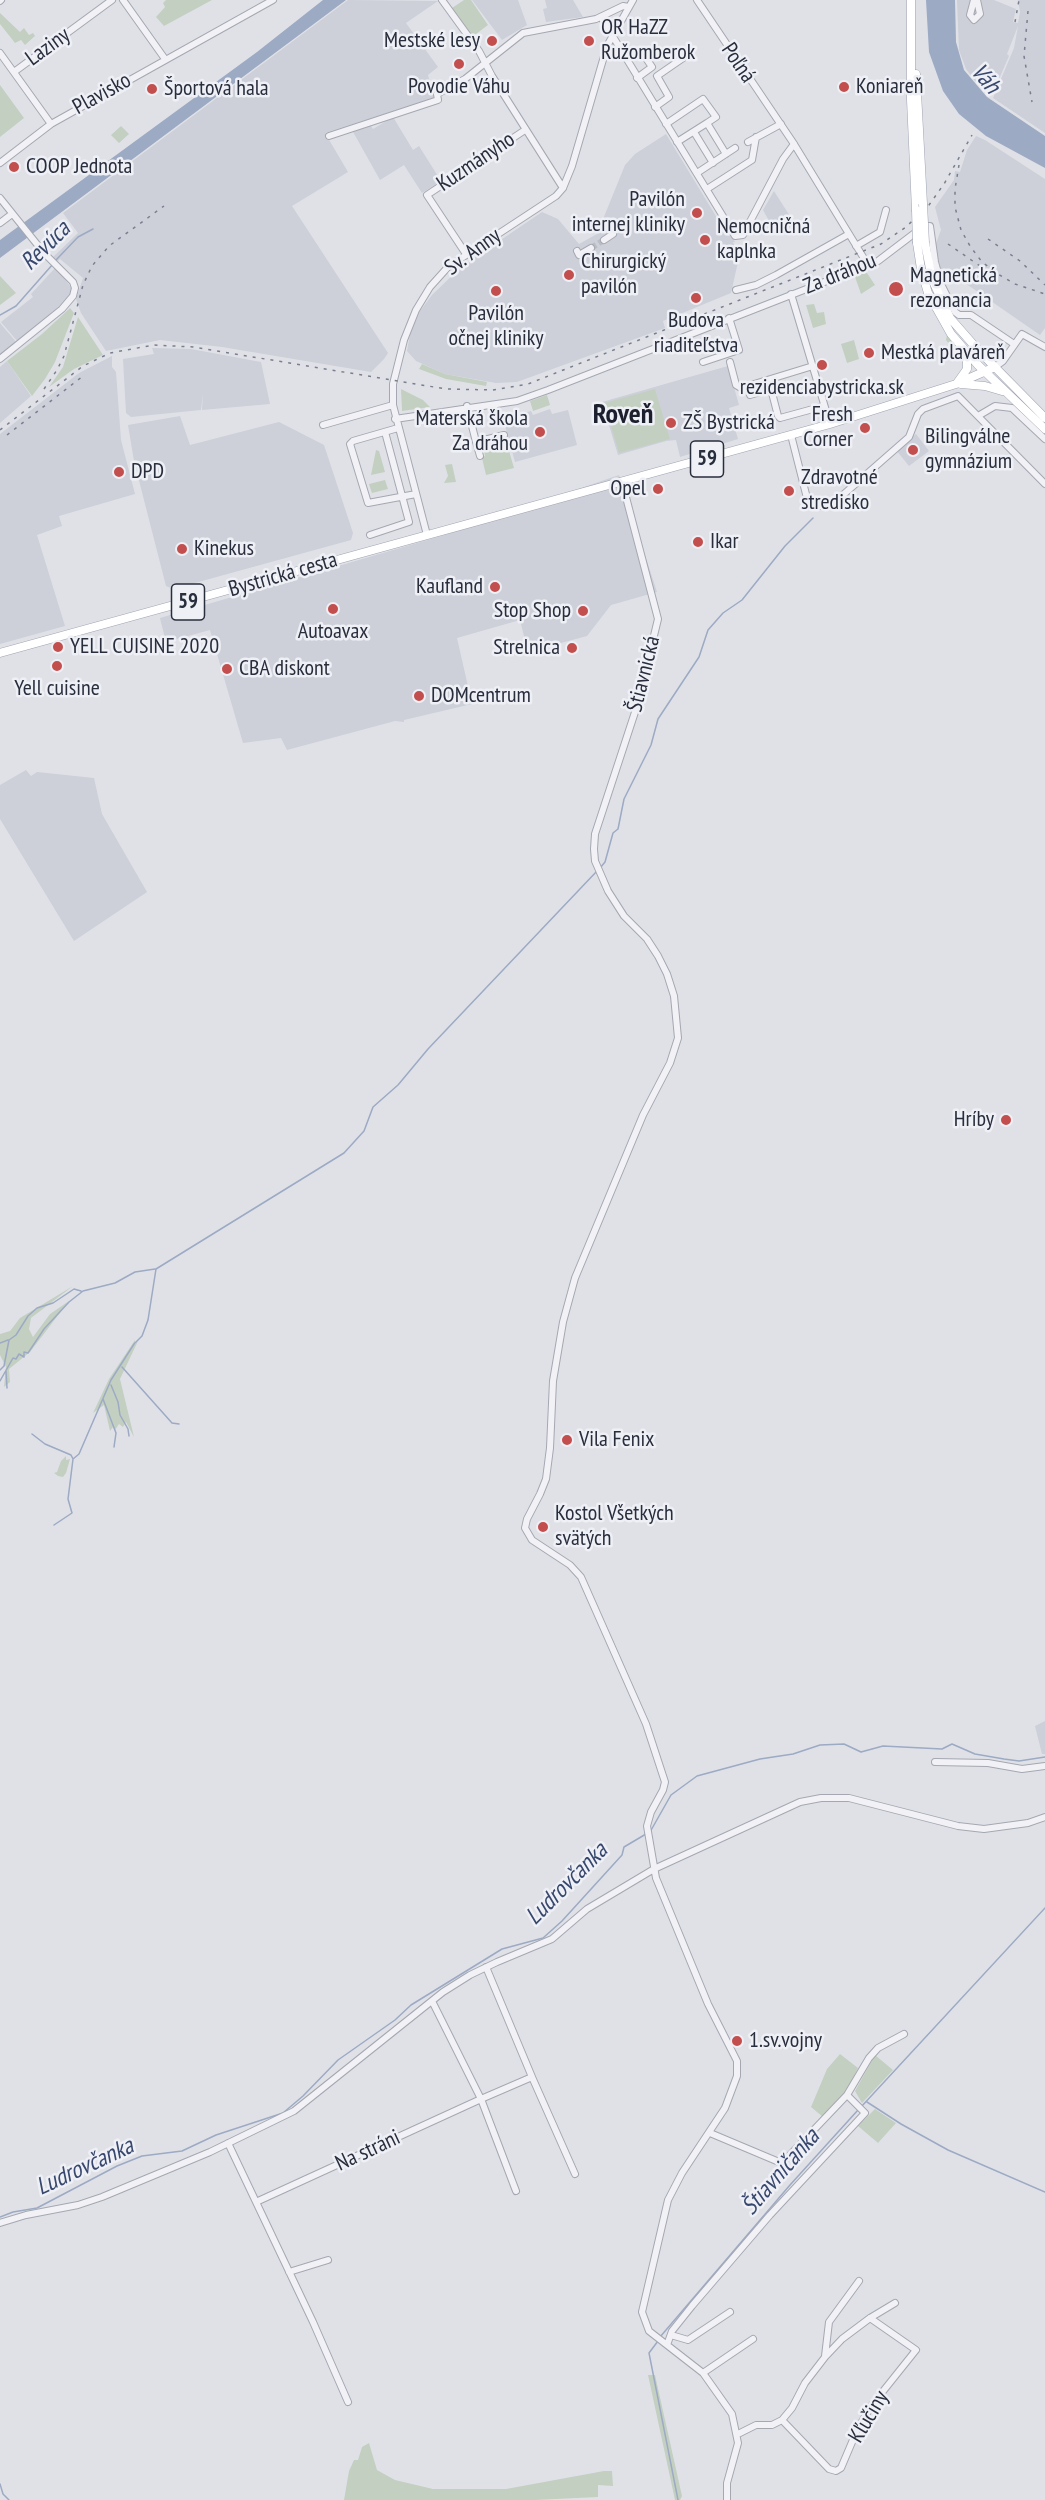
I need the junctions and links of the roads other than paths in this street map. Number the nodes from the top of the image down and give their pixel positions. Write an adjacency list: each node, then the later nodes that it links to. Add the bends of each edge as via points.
1 (112, 0): 17 (street, Laziny)
2 (123, 0): 15 (street)
3 (273, 0): 15 (street, Plavisko)
4 (442, 0): 16 (street)
5 (633, 0): 9 (street)
6 (697, 0): 23 (street, Poľná)
7 (911, 0): 39 (main road, via 910,100)
8 (916, 0): 39 (main road)
9 (629, 7): 10 (street); 11 (street)
10 (601, 17): 11 (street); 16 (street, via 527,31)
11 (612, 36): 18 (street); 36 (street)
12 (641, 51): 18 (street, via 652,67)
13 (0, 53): 17 (street)
14 (686, 56): 19 (street, via 657,76 669,97)
15 (165, 59): 21 (street, Plavisko)
16 (485, 63): 24 (street); 26 (street, via 437,94 438,100)
17 (14, 72): 21 (street)
18 (637, 78): 19 (street)
19 (655, 107): 22 (street)
20 (708, 123): 22 (street, via 716,117 704,99); 25 (street); 32 (street)
21 (51, 124): 33 (street, Plavisko)
22 (666, 124): 28 (street)
23 (781, 124): 27 (street); 30 (street, Poľná)
24 (525, 130): 36 (street); 50 (street, Kuzmányho, via 427,195)
25 (693, 132): 28 (street); 34 (street)
26 (329, 136)
27 (756, 136): 29 (street); 37 (street, via 752,160)
28 (677, 142): 35 (street)
29 (748, 142)
30 (794, 144): 37 (street, via 740,237 733,233); 44 (street, Poľná)
31 (735, 148): 32 (street)
32 (726, 154): 34 (street)
33 (0, 163)
34 (713, 163): 35 (street)
35 (697, 173): 37 (street)
36 (563, 188): 50 (street, Sv. Anny)
37 (707, 189)
38 (0, 198): 41 (street)
39 (919, 207): 46 (main road, bridge)
40 (886, 210): 47 (street, via 880,232)
41 (12, 214): 42 (street); 58 (street, via 74,284 75,292 22,344)
42 (0, 223)
43 (613, 234): 45 (street)
44 (849, 234): 47 (street, Poľná); 52 (street, via 776,275)
45 (604, 240)
46 (921, 243): 57 (main road, via 921,269 931,300); 62 (main road, via 943,305)
47 (856, 246): 51 (street, Poľná)
48 (591, 248): 49 (street, via 579,255)
49 (576, 251)
50 (466, 254): 69 (street, Sv. Anny, via 430,287 416,310 395,373)
51 (868, 265): 53 (street, Za dráhou); 55 (street, Za dráhou, via 885,257 924,226 930,226 941,284 955,312 971,315)
52 (736, 291)
53 (791, 294): 54 (street, Za dráhou); 61 (street)
54 (729, 318): 59 (street, via 739,350); 70 (street, Za dráhou, via 524,399)
55 (1014, 344): 56 (street, via 1024,333); 62 (street)
56 (1045, 347)
57 (967, 353): 63 (main road); 64 (main road, via 967,369)
58 (0, 359)
59 (703, 362)
60 (730, 363): 61 (street, via 736,385 741,388)
61 (813, 366): 71 (street)
62 (995, 368): 63 (main road, Bystrická cesta); 73 (main road)
63 (986, 372): 64 (main road, Bystrická cesta / 59); 67 (main road)
64 (956, 384): 67 (main road, via 985,386); 75 (main road, Bystrická cesta / 59)
65 (779, 387): 66 (street)
66 (771, 389): 68 (street); 71 (street, via 780,418)
67 (1008, 394): 78 (main road)
68 (750, 395)
69 (393, 405): 74 (street); 76 (street)
70 (467, 406): 74 (street, Za dráhou); 83 (street)
71 (824, 406): 75 (street)
72 (978, 416): 81 (street, via 958,396 923,409 909,437 836,501 825,506 809,506); 82 (street, via 995,406 1012,408); 86 (street)
73 (1045, 418)
74 (395, 419): 77 (street)
75 (830, 424): 81 (main road, Bystrická cesta / 59)
76 (322, 425)
77 (398, 428): 79 (street); 87 (street)
78 (1045, 429)
79 (385, 432): 88 (street); 88 (street, via 350,444 368,503)
80 (504, 435): 83 (street)
81 (791, 435): 85 (main road, Bystrická cesta / 59)
82 (1045, 439)
83 (476, 442): 84 (street)
84 (480, 456)
85 (622, 482): 90 (main road, Bystrická cesta / 59); 95 (street, Štiavnická, via 658,619 637,706 595,834 594,849 596,865 608,891 658,956 674,996 678,1038 575,1278 553,1381 546,1479 525,1528 532,1540 570,1564 581,1577 642,1714 665,1782 649,1816 647,1834)
86 (1045, 484)
87 (416, 494): 88 (street); 90 (street)
88 (402, 496): 89 (street, via 409,522)
89 (370, 534)
90 (427, 535): 91 (main road, Bystrická cesta / 59)
91 (0, 653)
92 (935, 1762): 93 (street, via 988,1763 1022,1769)
93 (1045, 1766)
94 (1045, 1817): 95 (street, via 1005,1828 984,1829 849,1798 821,1798 800,1802)
95 (654, 1869): 96 (street, via 587,1909 552,1939); 102 (street, via 708,2004 737,2061 733,2092)
96 (486, 1967): 97 (street); 99 (street)
97 (432, 2001): 101 (street); 103 (street, via 310,2100)
98 (904, 2034): 100 (street, via 878,2048)
99 (531, 2077): 101 (street, Na stráni); 104 (street)
100 (847, 2095): 102 (street, via 783,2161 775,2162); 114 (street, via 865,2113 795,2188)
101 (481, 2099): 105 (street); 106 (street, Na stráni)
102 (710, 2133): 116 (street, via 678,2181 665,2209 642,2312 646,2327)
103 (228, 2143): 106 (street); 107 (street, via 102,2197)
104 (575, 2174)
105 (516, 2191)
106 (256, 2202): 109 (street)
107 (0, 2223)
108 (328, 2260): 109 (street)
109 (289, 2272): 119 (street)
110 (859, 2280): 117 (street, via 829,2322)
111 (896, 2303): 113 (street)
112 (730, 2312): 114 (street, via 688,2340)
113 (870, 2318): 117 (street); 120 (street, Kľučiny, via 916,2350 872,2405 841,2468 829,2469)
114 (671, 2335): 116 (street)
115 (753, 2339): 118 (street)
116 (662, 2342): 118 (street)
117 (825, 2357): 120 (street)
118 (703, 2373): 121 (street, via 732,2414)
119 (348, 2402)
120 (782, 2420): 121 (street, via 772,2425 756,2425)
121 (738, 2434): 122 (street)
122 (727, 2500)

